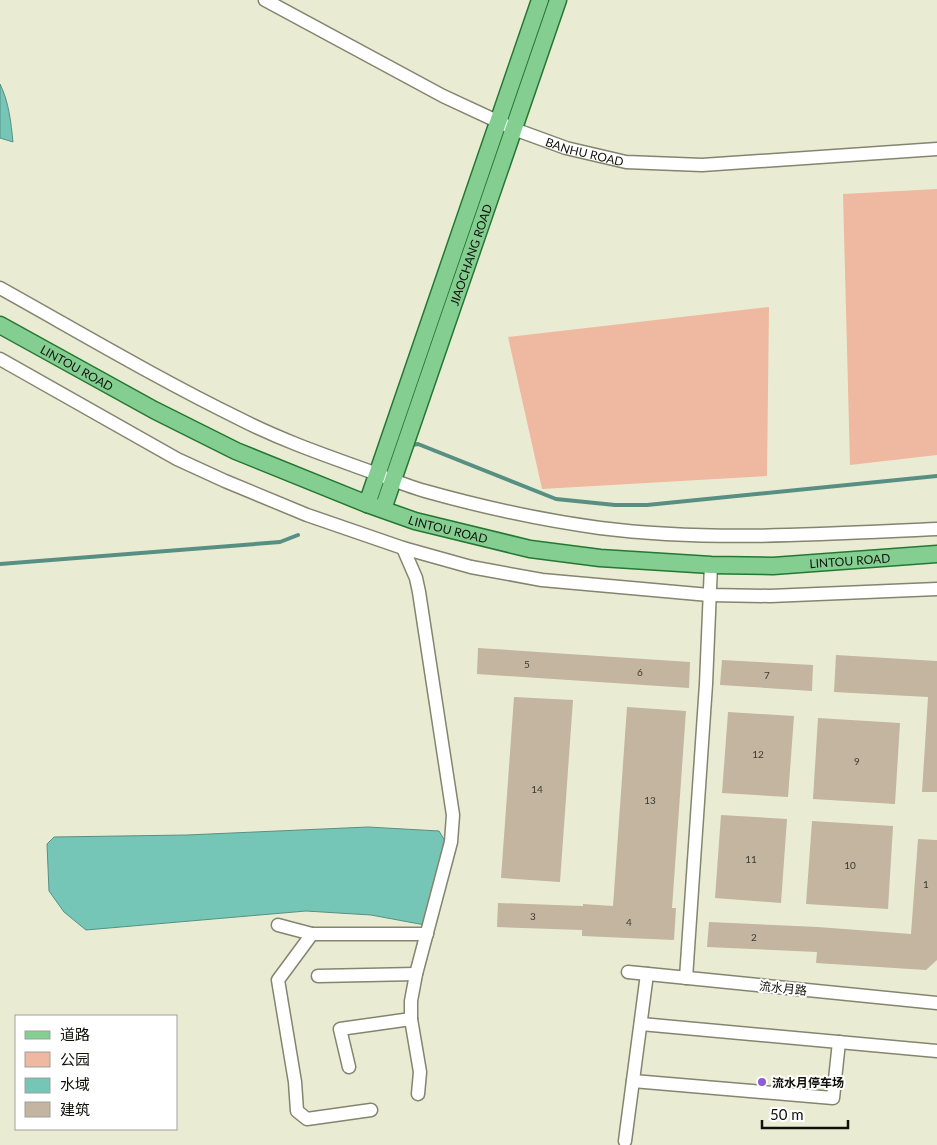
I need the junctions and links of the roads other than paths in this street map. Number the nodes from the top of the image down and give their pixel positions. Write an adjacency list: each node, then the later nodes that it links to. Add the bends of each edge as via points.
1 (265, 0): 4 (street, BANHU ROAD, via 443,96)
2 (540, 0): 4 (main road, JIAOCHANG ROAD)
3 (558, 0): 5 (main road, JIAOCHANG ROAD)
4 (498, 121): 5 (street, BANHU ROAD); 10 (main road, JIAOCHANG ROAD)
5 (514, 129): 6 (street, BANHU ROAD, via 566,148 626,162 702,165); 11 (main road, JIAOCHANG ROAD)
6 (937, 149)
7 (0, 288): 10 (street, via 240,420)
8 (0, 325): 12 (main road, LINTOU ROAD, via 236,451)
9 (0, 359): 15 (street, via 177,459 307,515)
10 (377, 474): 11 (street); 12 (main road, JIAOCHANG ROAD)
11 (393, 479): 13 (main road, JIAOCHANG ROAD); 14 (street, via 423,490 508,511 640,532 773,536)
12 (367, 504): 13 (main road, LINTOU ROAD)
13 (383, 509): 17 (main road, LINTOU ROAD, via 530,548 600,558)
14 (937, 529)
15 (403, 548): 19 (street, via 470,567 542,580); 22 (street, via 419,592 453,815 451,842)
16 (937, 554): 17 (main road, LINTOU ROAD, via 773,566)
17 (711, 565): 19 (street)
18 (937, 589): 19 (street, via 770,596)
19 (710, 595): 27 (street)
20 (278, 924): 21 (street)
21 (312, 934): 22 (street); 36 (street, via 278,980 297,1111 307,1119)
22 (428, 934): 24 (street)
23 (628, 972): 25 (street, 流水月路)
24 (416, 974): 26 (street); 29 (street)
25 (647, 974): 27 (street, 流水月路); 30 (street)
26 (318, 976)
27 (686, 978): 28 (street, 流水月路)
28 (937, 1003)
29 (411, 1019): 33 (street, via 340,1029); 35 (street, via 420,1072)
30 (640, 1024): 31 (street); 34 (street)
31 (840, 1042): 32 (street); 34 (street, via 833,1098)
32 (937, 1051)
33 (349, 1067)
34 (633, 1080): 37 (street)
35 (418, 1094)
36 (371, 1110)
37 (625, 1141)

